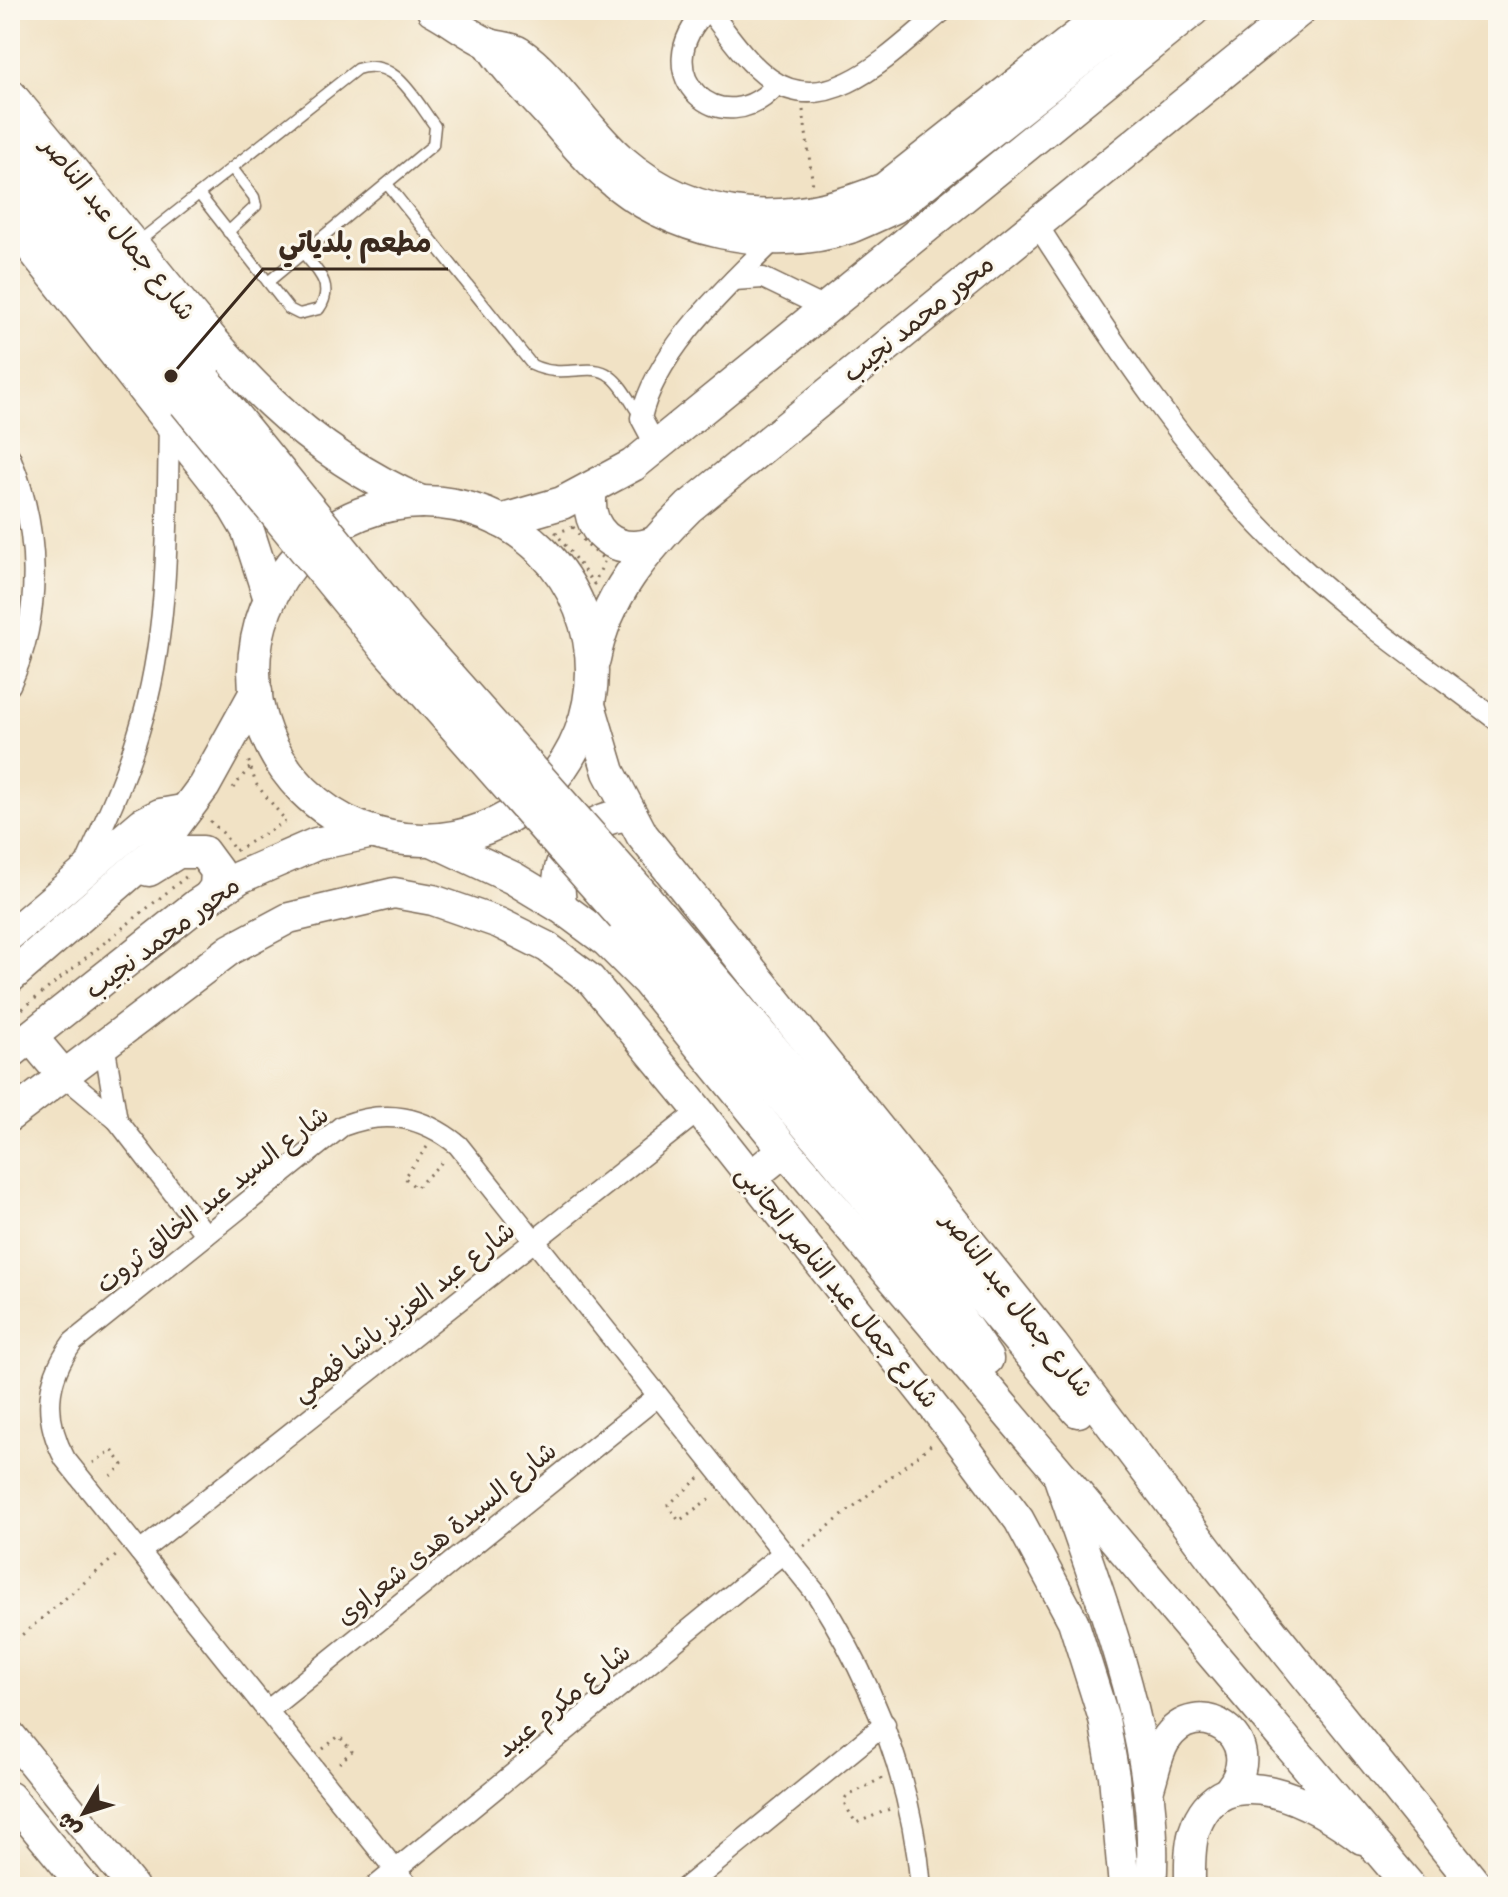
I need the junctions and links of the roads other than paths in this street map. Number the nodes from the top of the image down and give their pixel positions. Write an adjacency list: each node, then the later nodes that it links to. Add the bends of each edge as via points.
1 (432, 10): 8 (street)
2 (708, 10): 9 (street); 9 (street, via 686,36 681,53 690,86 702,99 735,109 759,101)
3 (944, 10): 9 (street, via 856,79 834,89 801,91)
4 (1109, 10): 8 (street, via 884,188 841,206 795,215 748,215 702,205 659,186 621,159 518,52)
5 (1146, 10): 19 (street, via 895,208 848,228)
6 (1193, 10): 24 (main road)
7 (1300, 10): 17 (main road, محور محمد نجيب)
8 (488, 43): 19 (street, via 503,67 606,176 648,206 696,227 746,238)
9 (777, 84)
10 (10, 95): 20 (main road, شارع جمال عبد الناصر)
11 (10, 135): 25 (main road)
12 (232, 168): 14 (lane, via 357,69 375,65 392,71 437,132 429,150); 15 (lane); 18 (lane, via 256,206)
13 (10, 181): 25 (main road)
14 (387, 184): 21 (lane); 26 (lane, via 532,365 561,374 601,371 613,377)
15 (199, 194): 18 (lane); 20 (lane)
16 (10, 220): 25 (main road)
17 (1036, 223): 34 (main road, محور محمد نجيب, via 724,475); 40 (street, via 1122,357 1273,540 1324,587)
18 (228, 232): 23 (lane)
19 (776, 238): 22 (street)
20 (133, 246): 27 (main road, شارع جمال عبد الناصر, via 244,380)
21 (303, 253): 23 (lane); 23 (lane, via 327,289 319,309 299,314 289,309)
22 (734, 280): 24 (street, via 763,278); 26 (street, via 676,346)
23 (268, 282)
24 (827, 309): 28 (main road)
25 (187, 402): 32 (main road); 46 (street, via 156,661 124,778); 49 (main road, bridge, via 409,631)
26 (641, 418): 28 (street)
27 (298, 428): 31 (main road, شارع جمال عبد الناصر, via 357,470); 32 (main road, via 295,456 283,481 262,500)
28 (657, 448): 30 (main road)
29 (10, 457): 37 (street, via 29,517 34,556 27,635)
30 (591, 490): 33 (main road); 34 (main road, via 588,505 599,533 625,548)
31 (421, 502): 33 (main road, via 462,507); 35 (main road, via 394,504 343,522 300,554)
32 (237, 511): 35 (main road, via 257,552)
33 (500, 521): 36 (main road, via 543,552 566,583 583,619)
34 (654, 543): 36 (main road, محور محمد نجيب, via 612,605)
35 (270, 599): 38 (main road, via 254,660)
36 (592, 670): 39 (main road)
37 (10, 685)
38 (256, 692): 41 (main road); 43 (main road, via 275,753 294,779 334,814)
39 (589, 705): 42 (main road, شارع جمال عبد الناصر, via 609,772); 44 (main road, via 569,757 534,799 486,828)
40 (1498, 721)
41 (198, 814): 45 (main road); 46 (street, via 160,814 142,823)
42 (629, 815): 48 (main road, via 594,823 568,848 559,870); 66 (main road, شارع جمال عبد الناصر, via 1052,1345)
43 (373, 832): 44 (main road); 47 (main road, محور محمد نجيب, via 289,853)
44 (432, 840): 48 (main road)
45 (136, 871): 47 (main road, via 154,868 187,849 203,852 217,871); 51 (main road)
46 (80, 877): 50 (street)
47 (209, 897): 52 (main road, محور محمد نجيب)
48 (561, 907): 58 (main road, via 607,941 647,981)
49 (634, 907): 63 (main road, via 927,1275); 66 (main road)
50 (10, 935)
51 (10, 977)
52 (17, 1036): 54 (main road)
53 (104, 1043): 54 (street, شارع جمال عبد الناصر الجانبى); 55 (street, شارع جمال عبد الناصر الجانبى, via 231,949 289,918 394,893 433,900 547,947 590,979); 57 (street)
54 (62, 1074): 56 (street, شارع جمال عبد الناصر الجانبى); 57 (street)
55 (699, 1111): 59 (street, شارع جمال عبد الناصر الجانبى); 61 (street, شارع عبد العزيز باشا فهمي)
56 (10, 1116)
57 (117, 1120): 60 (street)
58 (785, 1150): 59 (main road); 63 (main road)
59 (751, 1177): 81 (street, شارع جمال عبد الناصر الجانبى, via 1019,1520 1073,1621 1104,1719)
60 (206, 1235): 61 (street, شارع السيد عبد الخالق ثروت, via 342,1126 381,1115 422,1121 440,1130); 64 (street, شارع السيد عبد الخالق ثروت, via 73,1342 60,1359 50,1389 49,1420 55,1440)
61 (535, 1241): 62 (street, شارع السيد عبد الخالق ثروت); 64 (street, شارع عبد العزيز باشا فهمي)
62 (658, 1396): 65 (street, شارع السيد عبد الخالق ثروت); 67 (street, شارع السيدة هدى شعراوى)
63 (1055, 1467): 71 (street, via 1119,1656); 73 (main road)
64 (136, 1547): 67 (street, شارع السيد عبد الخالق ثروت)
65 (786, 1556): 68 (street, شارع السيد عبد الخالق ثروت, via 844,1637); 74 (street, شارع مكرم عبيد)
66 (1217, 1564): 85 (main road, شارع جمال عبد الناصر)
67 (267, 1711): 74 (street, شارع السيد عبد الخالق ثروت)
68 (885, 1724): 79 (street); 80 (street, شارع السيد عبد الخالق ثروت, via 908,1801)
69 (10, 1735): 76 (street)
70 (1230, 1789): 71 (street, via 1242,1763 1239,1745 1221,1724 1202,1719 1184,1724 1165,1741); 73 (street, via 1259,1788 1294,1799 1335,1819); 83 (street, via 1198,1821)
71 (1147, 1793): 82 (street)
72 (10, 1797): 75 (street)
73 (1383, 1855): 84 (main road)
74 (395, 1870): 77 (street, شارع مكرم عبيد); 78 (street, شارع السيد عبد الخالق ثروت)
75 (84, 1887)
76 (133, 1887)
77 (375, 1887)
78 (409, 1887)
79 (686, 1887)
80 (921, 1887)
81 (1124, 1887)
82 (1151, 1887)
83 (1190, 1887)
84 (1410, 1887)
85 (1477, 1887)

